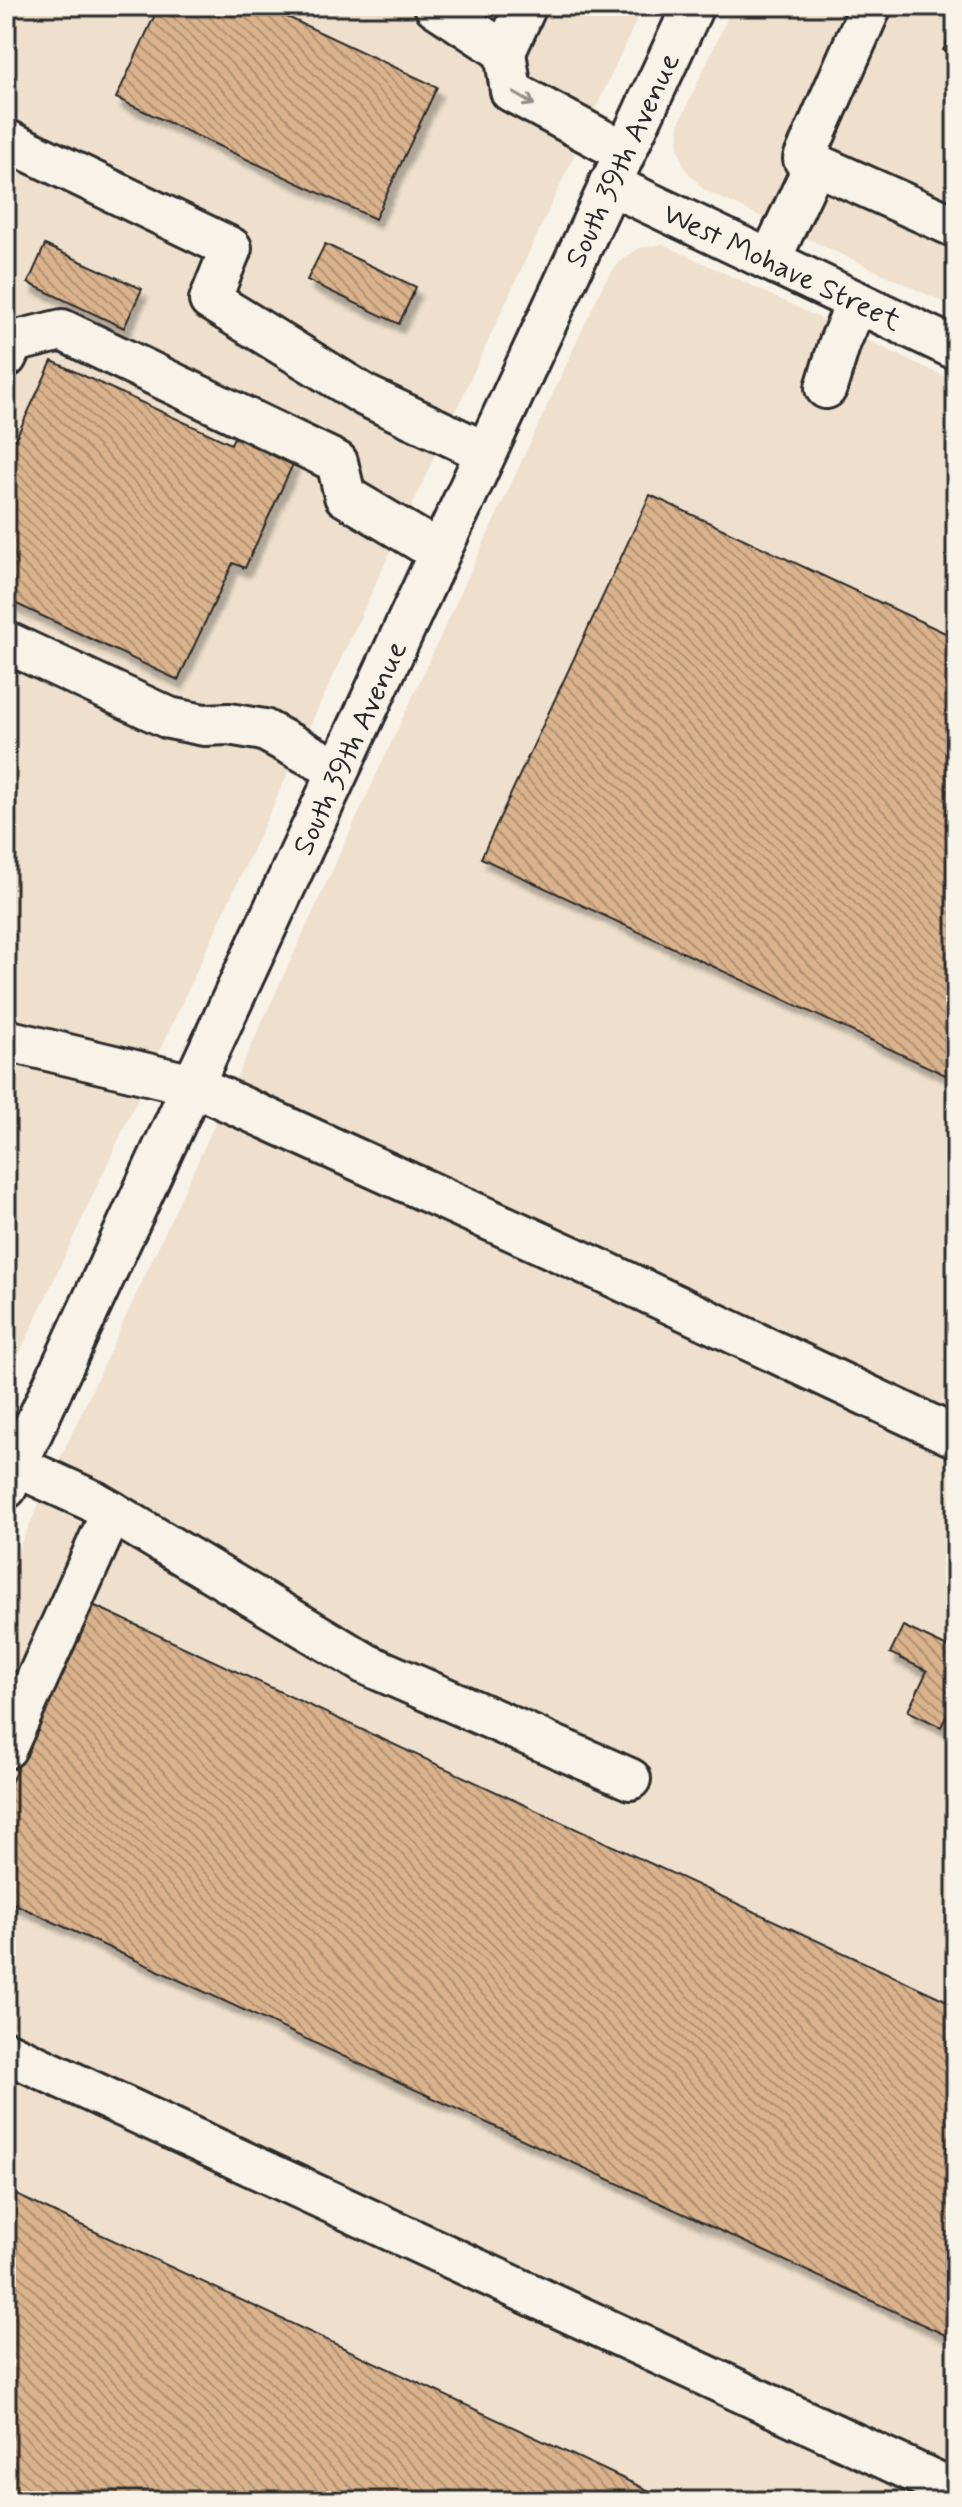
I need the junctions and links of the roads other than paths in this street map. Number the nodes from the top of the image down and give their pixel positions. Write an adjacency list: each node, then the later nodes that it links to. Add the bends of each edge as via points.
1 (435, 6): 5 (street)
2 (526, 6): 5 (street)
3 (693, 6): 8 (street, South 39th Avenue)
4 (871, 6): 7 (street, via 804,159)
5 (505, 52): 8 (street, West Mohave Street, one-way to 8, via 511,91)
6 (6, 140): 15 (street, via 231,248 210,300 366,396)
7 (815, 164): 9 (street); 10 (street)
8 (617, 168): 10 (street, West Mohave Street); 15 (street, South 39th Avenue)
9 (956, 227)
10 (770, 260): 11 (street, West Mohave Street)
11 (857, 302): 12 (street, West Mohave Street); 14 (street)
12 (956, 349)
13 (6, 357): 16 (street, via 13,342 62,330 337,462 345,496)
14 (826, 388)
15 (485, 452): 16 (street, South 39th Avenue)
16 (439, 552): 18 (street, South 39th Avenue)
17 (6, 642): 18 (street, via 169,718 264,730)
18 (338, 770): 20 (street, South 39th Avenue)
19 (6, 1040): 20 (street)
20 (193, 1085): 21 (street); 22 (street, South 39th Avenue)
21 (956, 1437)
22 (9, 1469): 23 (street)
23 (112, 1512): 24 (street); 25 (street, via 366,1664)
24 (6, 1748)
25 (630, 1779)
26 (6, 2052): 27 (street)
27 (956, 2491)

